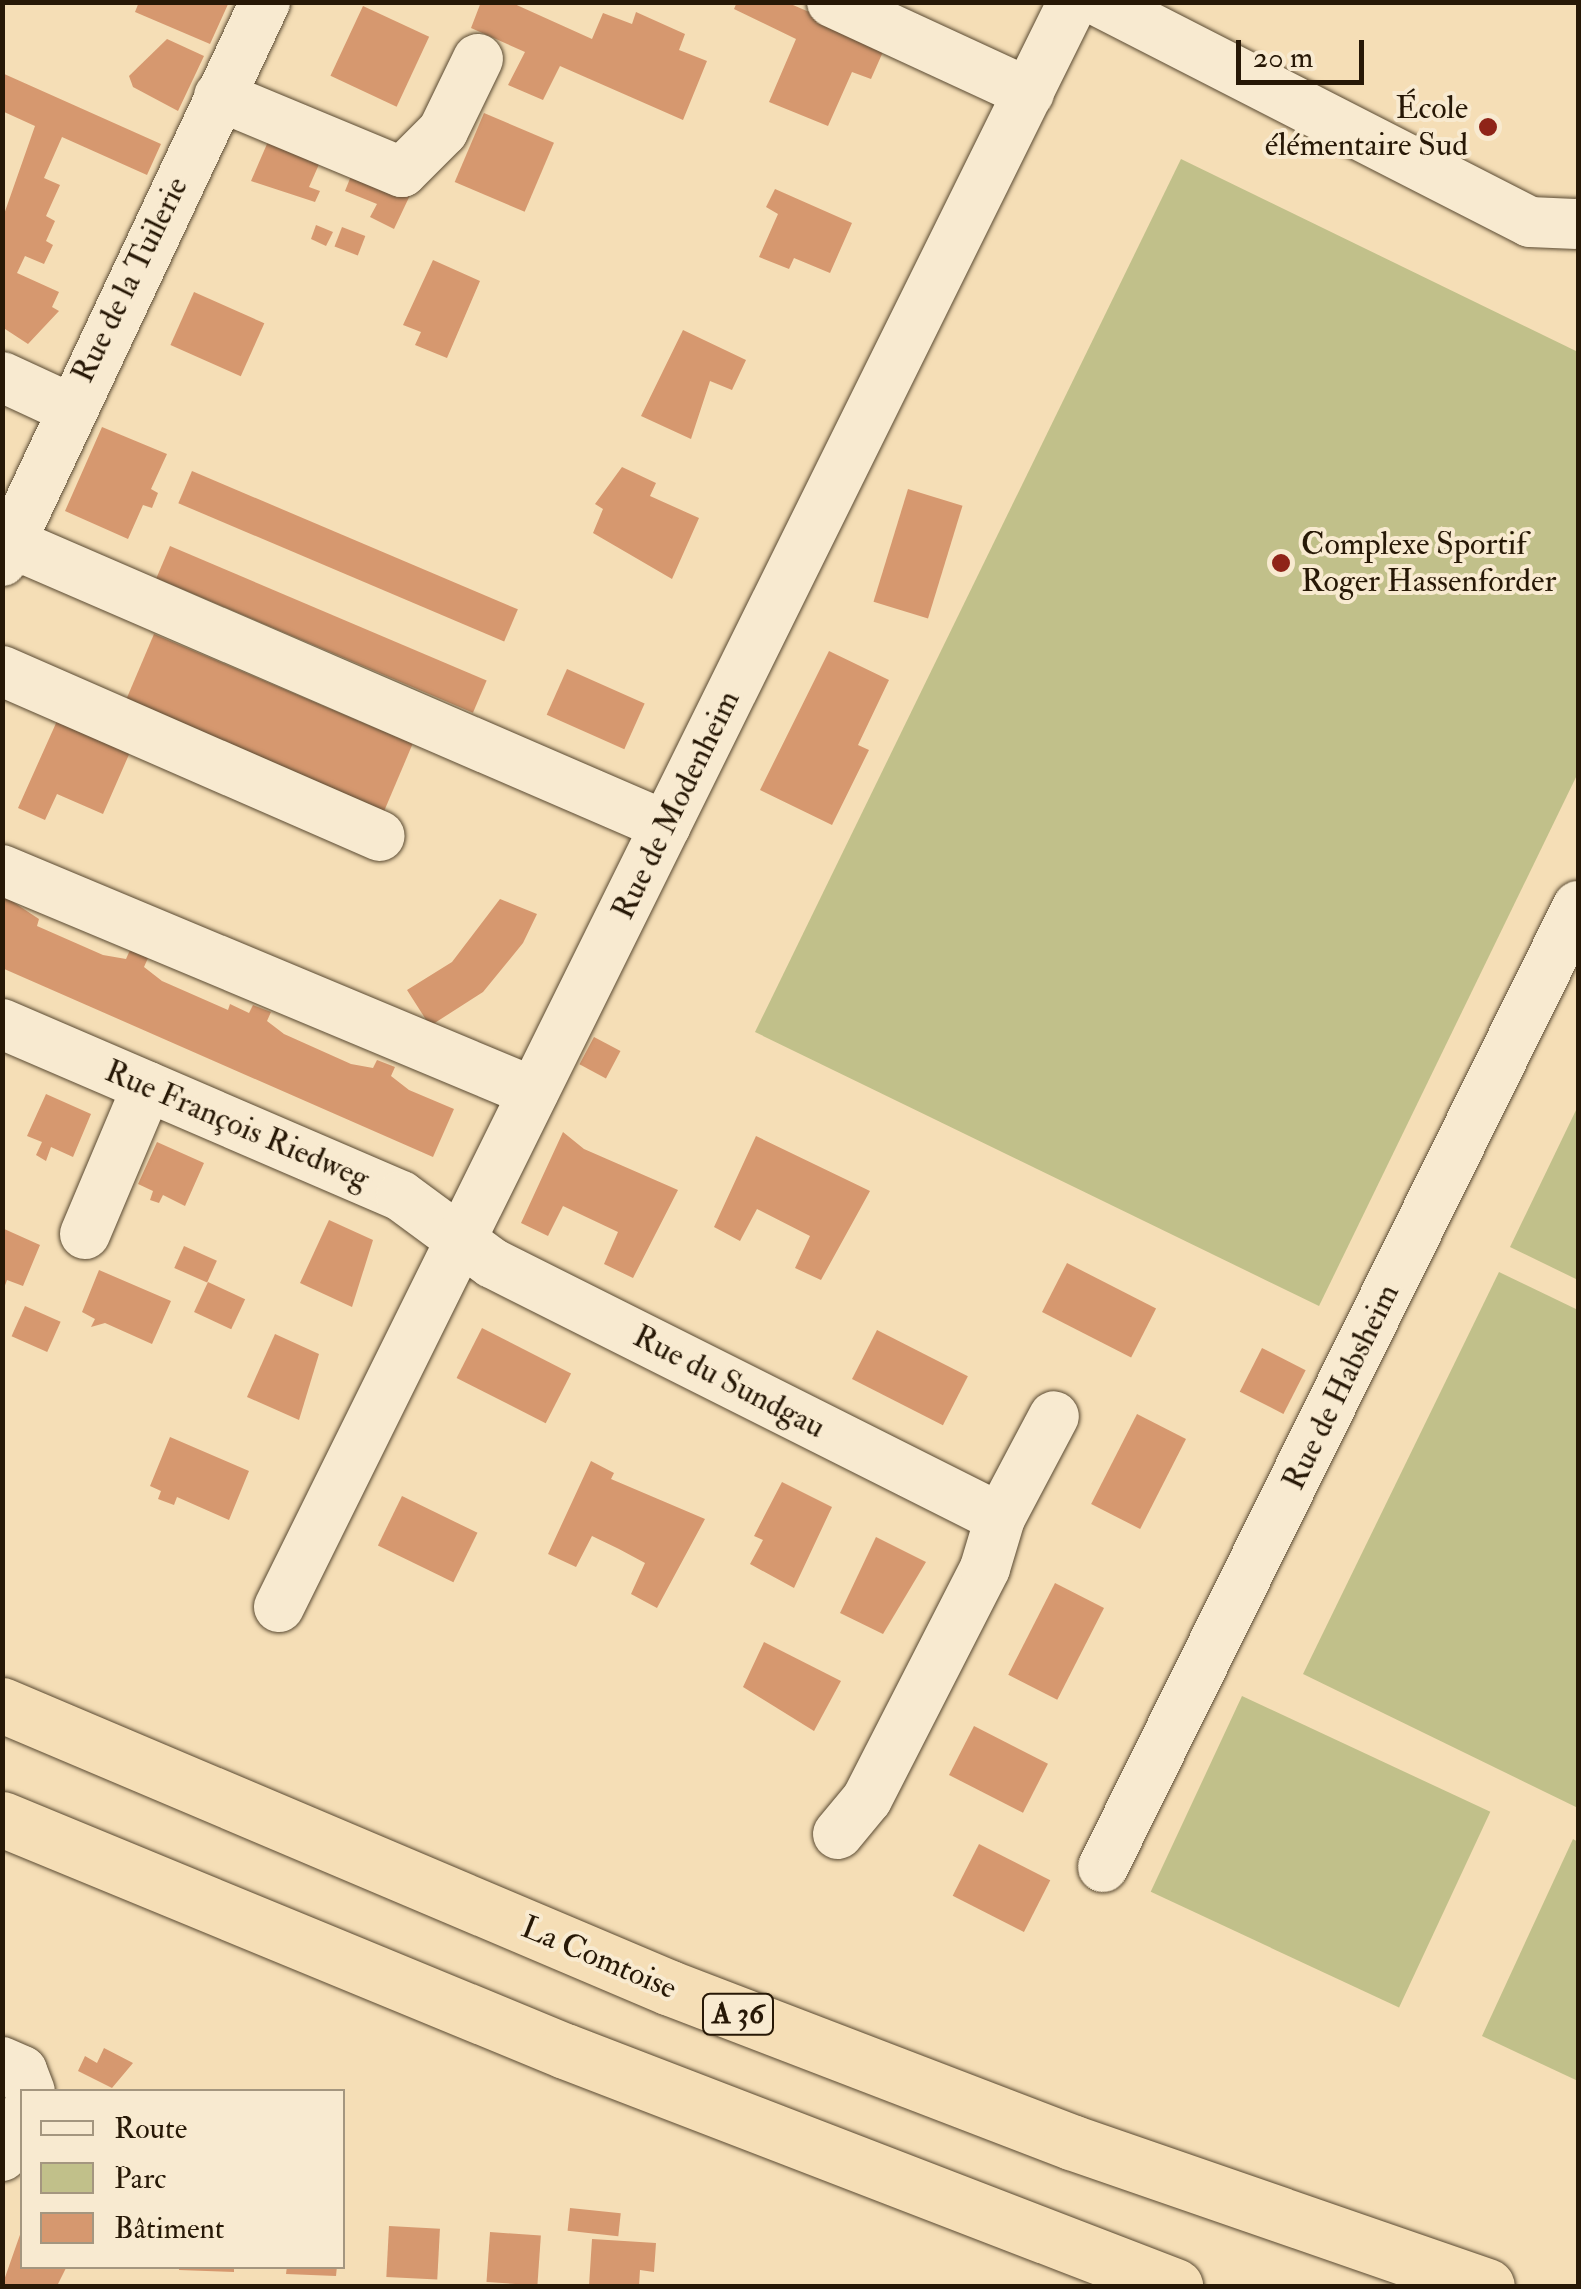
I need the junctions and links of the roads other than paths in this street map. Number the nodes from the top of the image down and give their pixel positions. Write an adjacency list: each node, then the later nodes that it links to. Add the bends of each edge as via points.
1 (265, 2): 7 (street, Rue de la Tuilerie)
2 (832, 2): 6 (street)
3 (1073, 2): 6 (street, Rue de Modenheim)
4 (1100, 2): 8 (street, via 1530,222)
5 (478, 58): 7 (street, via 442,132 402,172)
6 (1029, 93): 13 (street, Rue de Modenheim)
7 (219, 96): 10 (street, Rue de la Tuilerie)
8 (1578, 224)
9 (2, 377): 10 (street)
10 (69, 408): 11 (street, Rue de la Tuilerie)
11 (5, 548): 13 (street)
12 (2, 671): 14 (street)
13 (666, 826): 19 (street, Rue de Modenheim)
14 (380, 836)
15 (2, 870): 19 (street)
16 (1578, 906): 28 (street, Rue de Habsheim)
17 (2, 1024): 18 (street, Rue François Riedweg)
18 (148, 1086): 20 (street); 21 (street, Rue François Riedweg, via 401,1196)
19 (534, 1092): 21 (street, Rue de Modenheim)
20 (85, 1234)
21 (459, 1244): 23 (street, Rue du Sundgau); 24 (street, Rue de Modenheim)
22 (1054, 1416): 23 (street)
23 (1000, 1518): 27 (street, via 976,1586 867,1799)
24 (280, 1608)
25 (2, 1705): 34 (highway, La Comtoise / A 36, via 670,1988 1071,2142)
26 (2, 1819): 33 (highway, via 583,2058)
27 (838, 1834)
28 (1102, 1868)
29 (2, 2062): 30 (street, via 22,2071)
30 (29, 2089)
31 (20, 2121): 32 (street)
32 (2, 2156)
33 (1175, 2286)
34 (1487, 2286)

